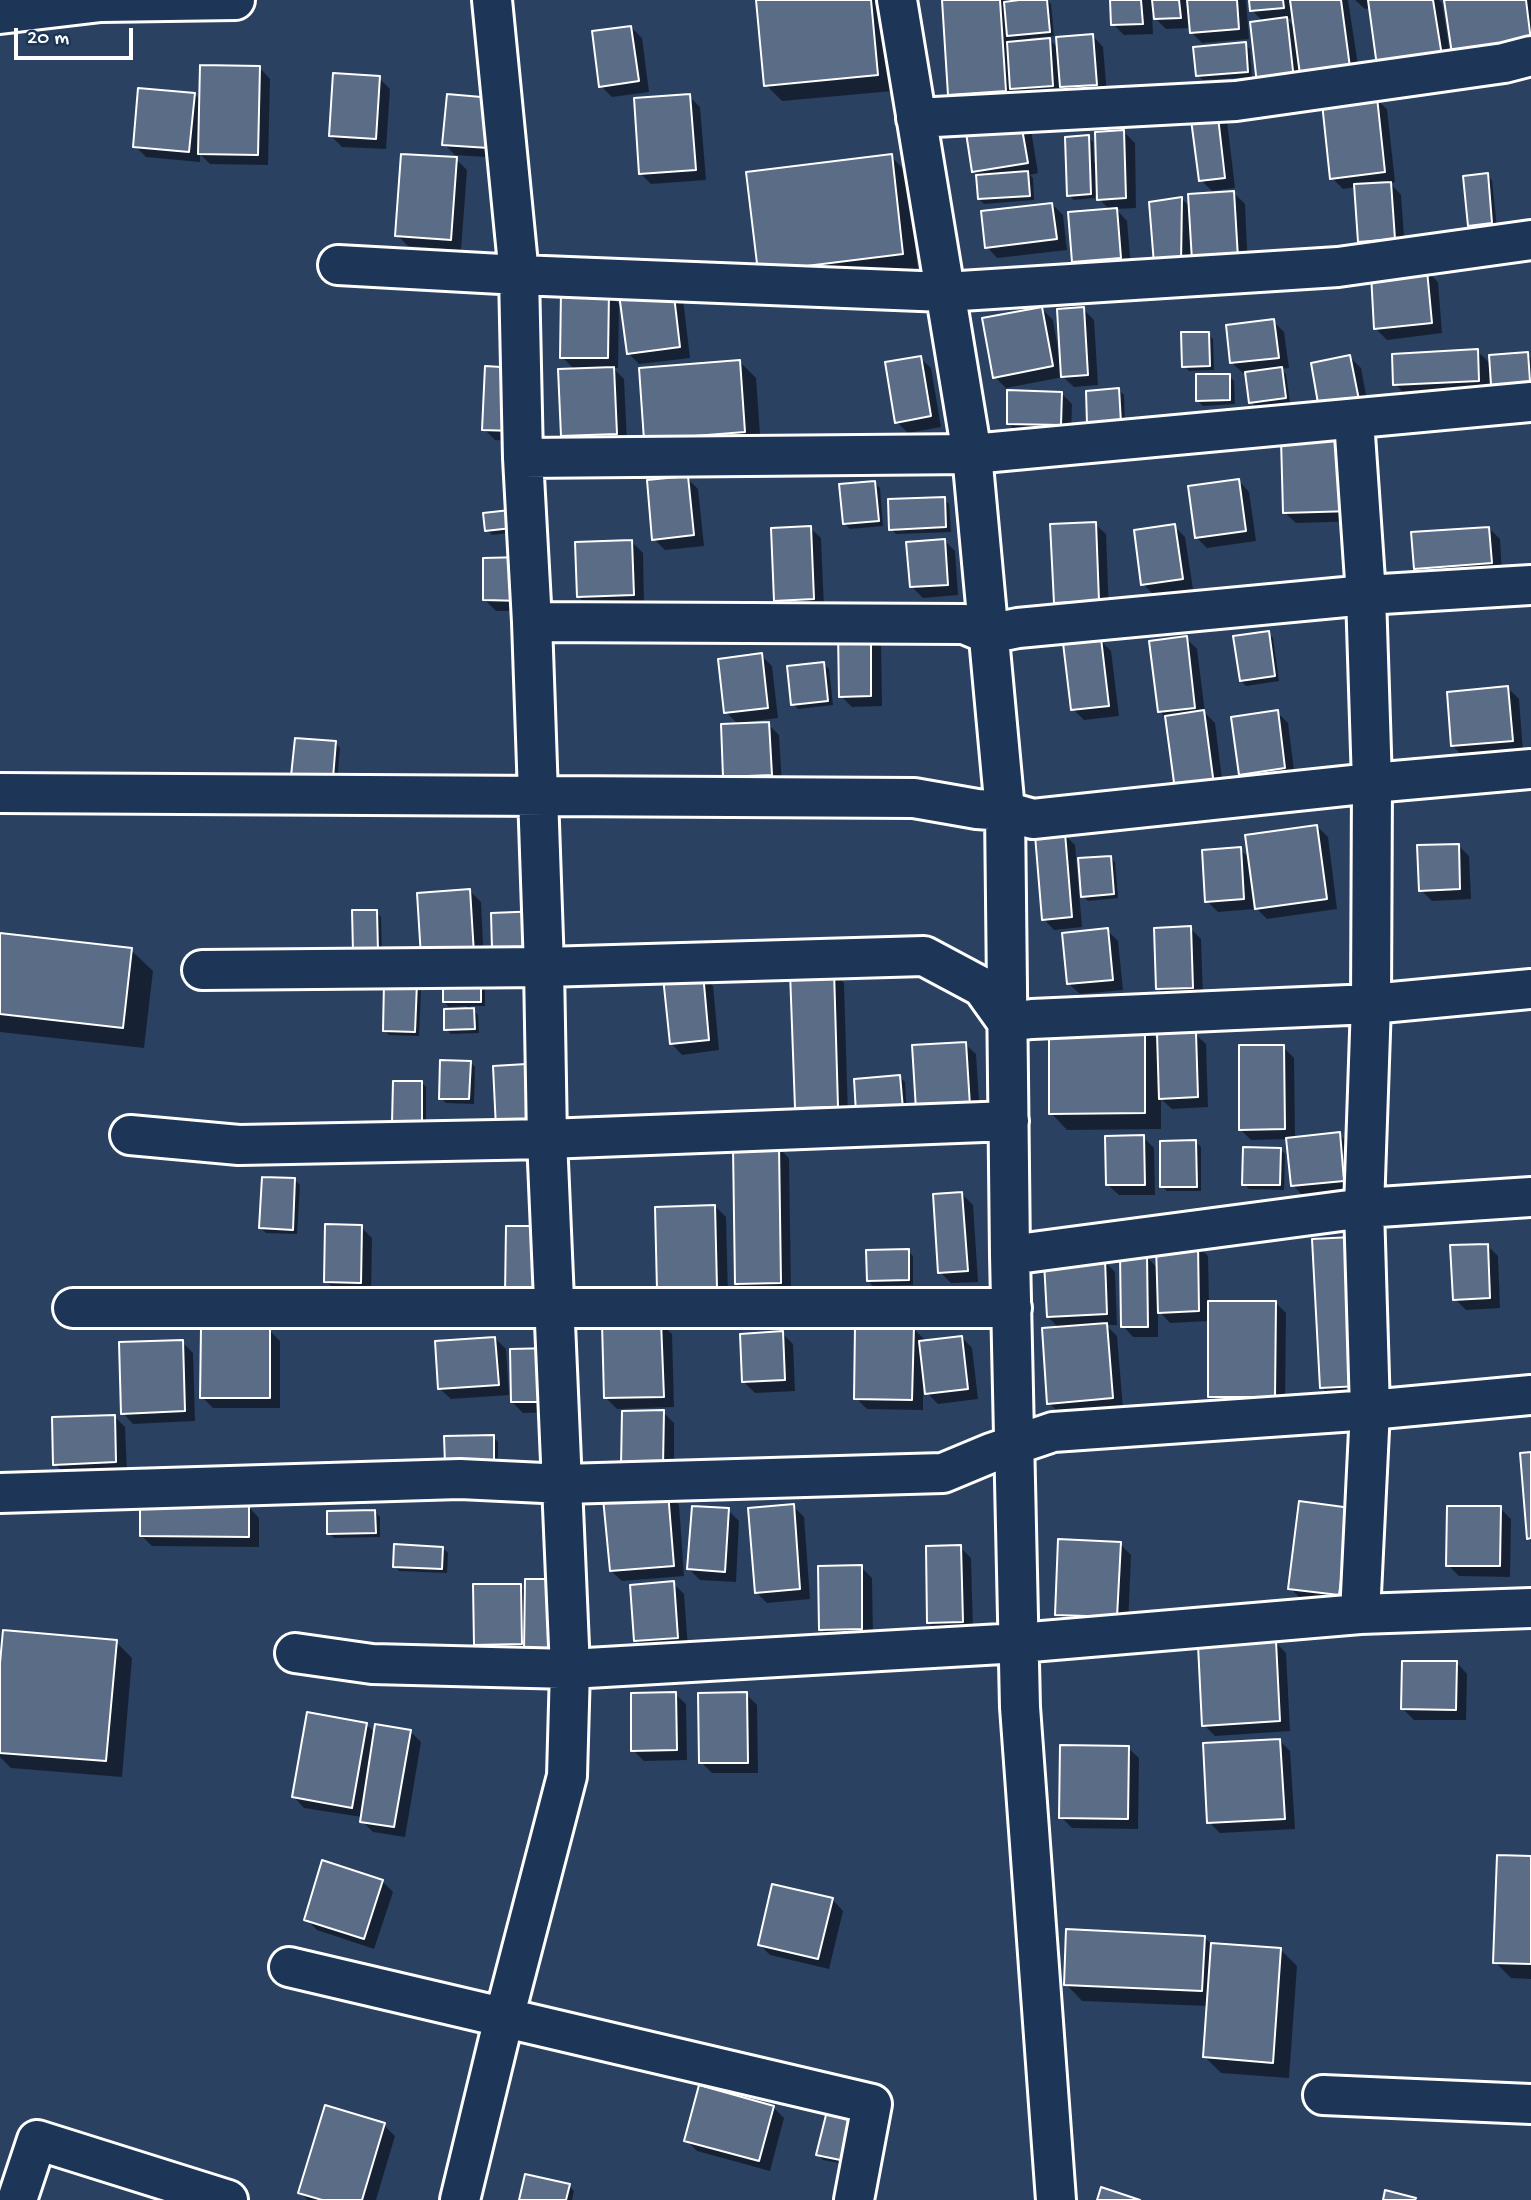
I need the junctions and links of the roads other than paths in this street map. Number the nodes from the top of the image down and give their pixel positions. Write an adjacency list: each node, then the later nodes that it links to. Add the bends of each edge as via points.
1 (235, 0): 4 (street)
2 (492, 0): 10 (street)
3 (897, 0): 7 (street)
4 (101, 1): 5 (street)
5 (0, 15)
6 (1531, 56): 7 (street, via 1236,101)
7 (916, 118): 11 (street)
8 (1531, 240): 11 (street, via 1338,267)
9 (338, 265): 10 (street)
10 (519, 275): 11 (street); 15 (street)
11 (945, 292): 14 (street)
12 (1531, 402): 13 (street)
13 (1354, 420): 14 (street); 17 (street)
14 (971, 454): 15 (street); 19 (street)
15 (523, 458): 18 (street)
16 (1531, 584): 17 (street)
17 (1366, 595): 19 (street); 21 (street)
18 (532, 622): 19 (street, via 964,624); 23 (street)
19 (988, 634): 24 (street)
20 (1531, 769): 21 (street)
21 (1372, 783): 24 (street, via 1033,819); 28 (street)
22 (0, 793): 23 (street)
23 (538, 796): 24 (street, via 914,799); 25 (street)
24 (1005, 811): 29 (street)
25 (544, 967): 26 (street); 29 (street, via 924,956 982,987); 32 (street)
26 (202, 970)
27 (1531, 989): 28 (street)
28 (1371, 1003): 29 (street); 34 (street)
29 (1007, 1022): 30 (street)
30 (1009, 1121): 32 (street); 35 (street)
31 (130, 1135): 32 (street, via 239,1145)
32 (547, 1139): 38 (street)
33 (1531, 1197): 34 (street)
34 (1364, 1208): 35 (street); 40 (street)
35 (1010, 1255): 37 (street)
36 (73, 1308): 38 (street)
37 (1012, 1308): 38 (street); 41 (street)
38 (554, 1310): 42 (street)
39 (1531, 1395): 40 (street)
40 (1370, 1410): 41 (street, via 1053,1432); 45 (street)
41 (1015, 1445): 42 (street, via 943,1473); 46 (street)
42 (564, 1484): 43 (street, via 460,1479); 48 (street)
43 (0, 1493)
44 (1531, 1608): 45 (street)
45 (1360, 1614): 46 (street)
46 (1019, 1643): 48 (street); 57 (street)
47 (295, 1653): 48 (street, via 372,1664)
48 (570, 1669): 50 (street, via 567,1776)
49 (289, 1967): 50 (street)
50 (504, 2018): 55 (street); 56 (street, via 872,2104)
51 (1323, 2095): 52 (street)
52 (1531, 2104)
53 (17, 2200): 54 (street, via 37,2140)
54 (228, 2200)
55 (460, 2200)
56 (854, 2200)
57 (1056, 2200)

